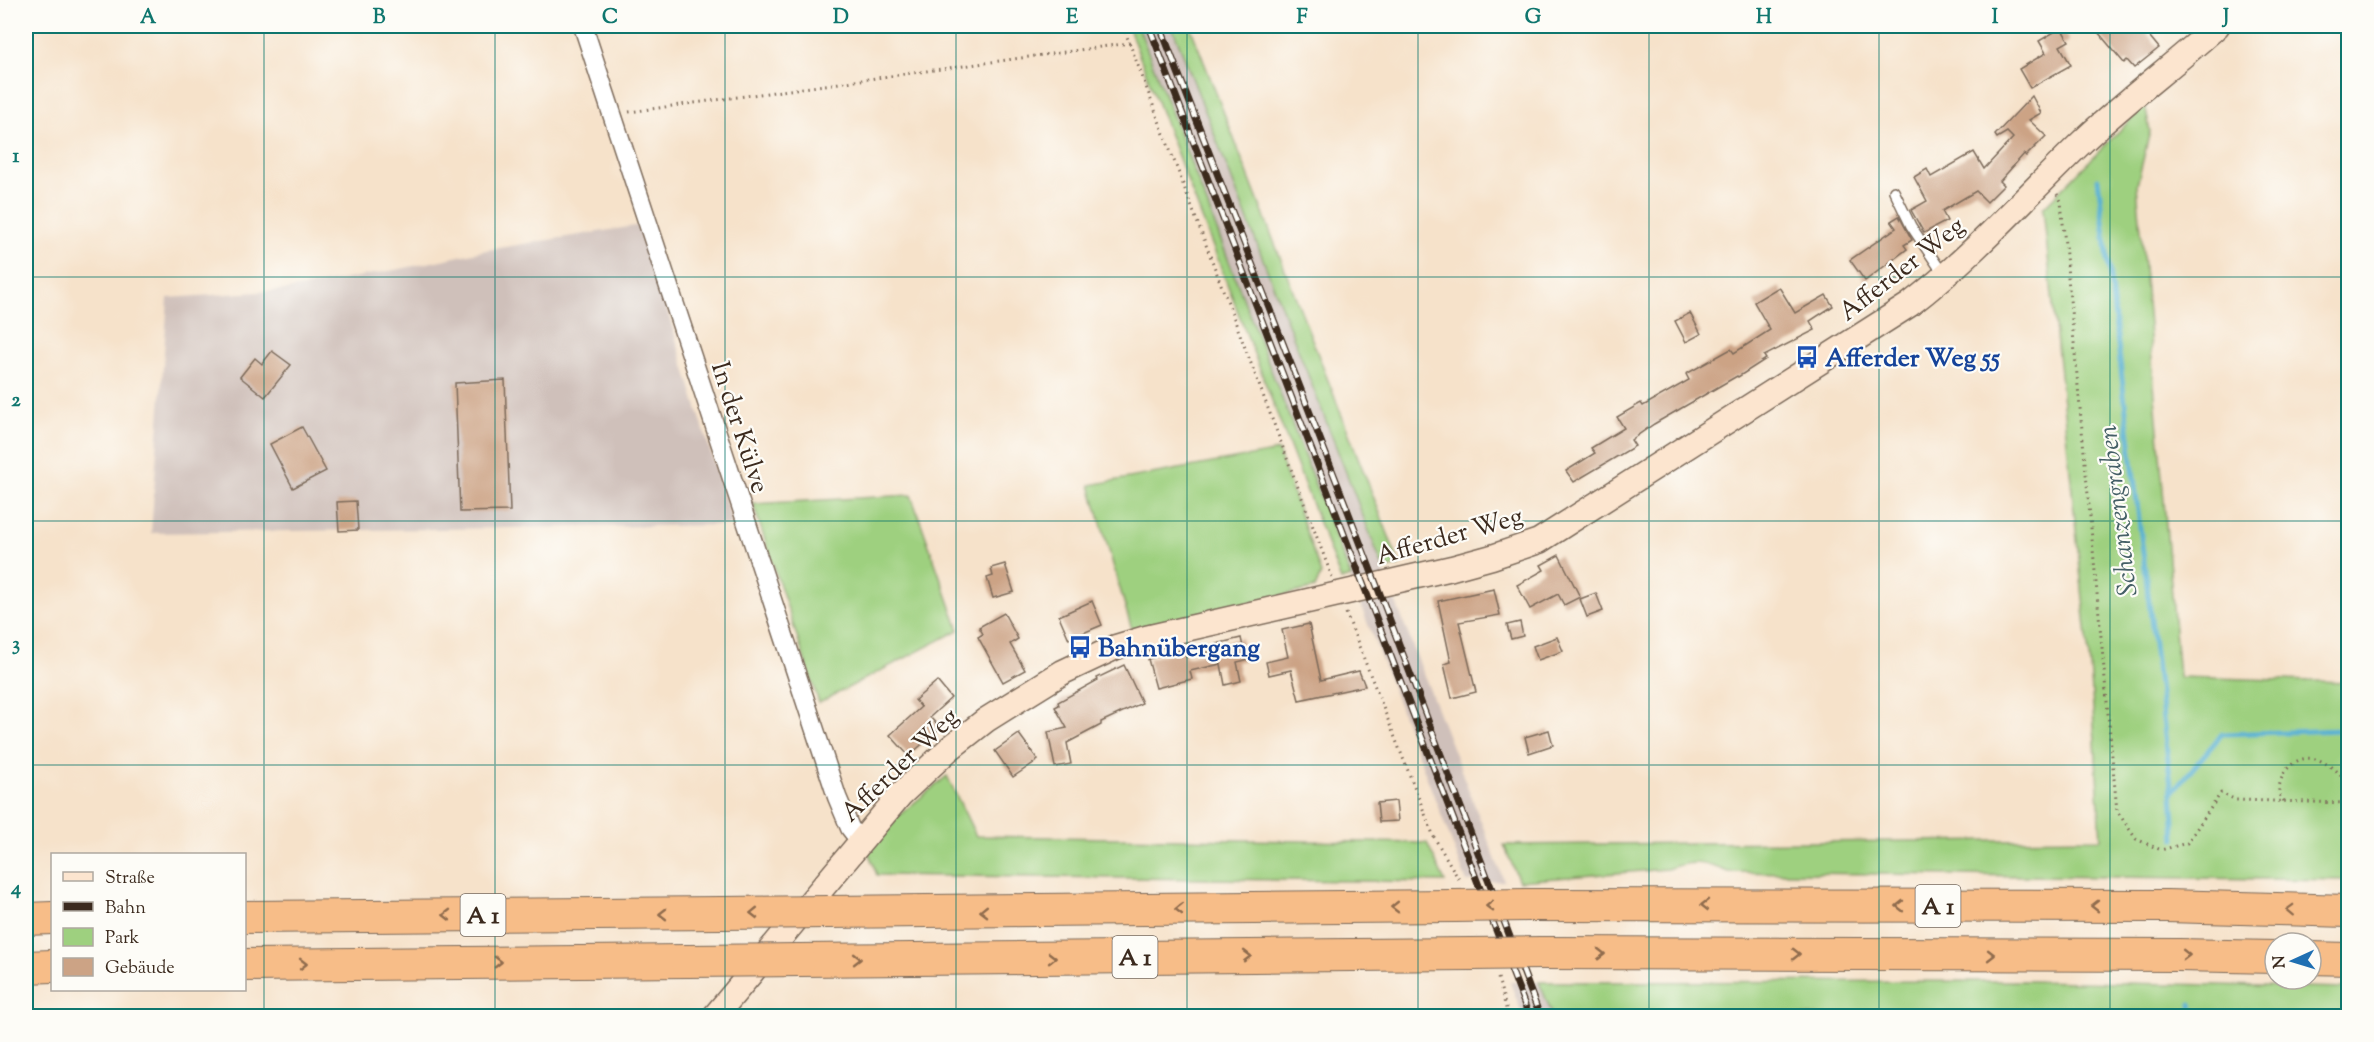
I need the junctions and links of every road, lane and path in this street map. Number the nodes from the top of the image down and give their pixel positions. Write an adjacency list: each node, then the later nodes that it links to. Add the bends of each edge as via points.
1 (583, 26): 5 (street, In der Külve)
2 (1123, 26): 4 (path)
3 (2217, 26): 6 (street, Afferder Weg)
4 (1130, 43): 5 (path); 9 (path)
5 (612, 114): 13 (street, In der Külve, via 837,797)
6 (2049, 176): 8 (street, Afferder Weg); 11 (path, via 2061,201 2117,811 2136,839 2161,849 2187,843 2221,794 2236,800)
7 (1894, 191): 8 (lane, via 1911,226)
8 (1946, 277): 9 (street, Afferder Weg, via 1863,336 1539,541 1492,557)
9 (1338, 594): 13 (street, Afferder Weg, via 1146,638 1085,660 986,720 949,749 900,795); 14 (path)
10 (2349, 784): 11 (path, via 2320,760 2293,763 2278,782 2279,795)
11 (2286, 802): 12 (path)
12 (2349, 803)
13 (860, 841): 26 (street, Afferder Weg)
14 (1457, 895): 15 (highway, A 1, one-way to 14, bridge, via 2166,906 1527,905); 16 (highway, A 1, one-way to 16, bridge, via 828,912)
15 (2349, 911)
16 (246, 917)
17 (51, 918): 18 (highway)
18 (26, 919)
19 (2263, 957): 22 (highway, A 1, one-way to 19, bridge, via 1542,954)
20 (2323, 958): 21 (highway)
21 (2349, 959)
22 (1484, 963): 23 (highway, A 1, one-way to 22, bridge, via 799,960); 27 (path)
23 (246, 965)
24 (51, 966): 25 (highway)
25 (26, 967)
26 (715, 1017)
27 (1508, 1017)

